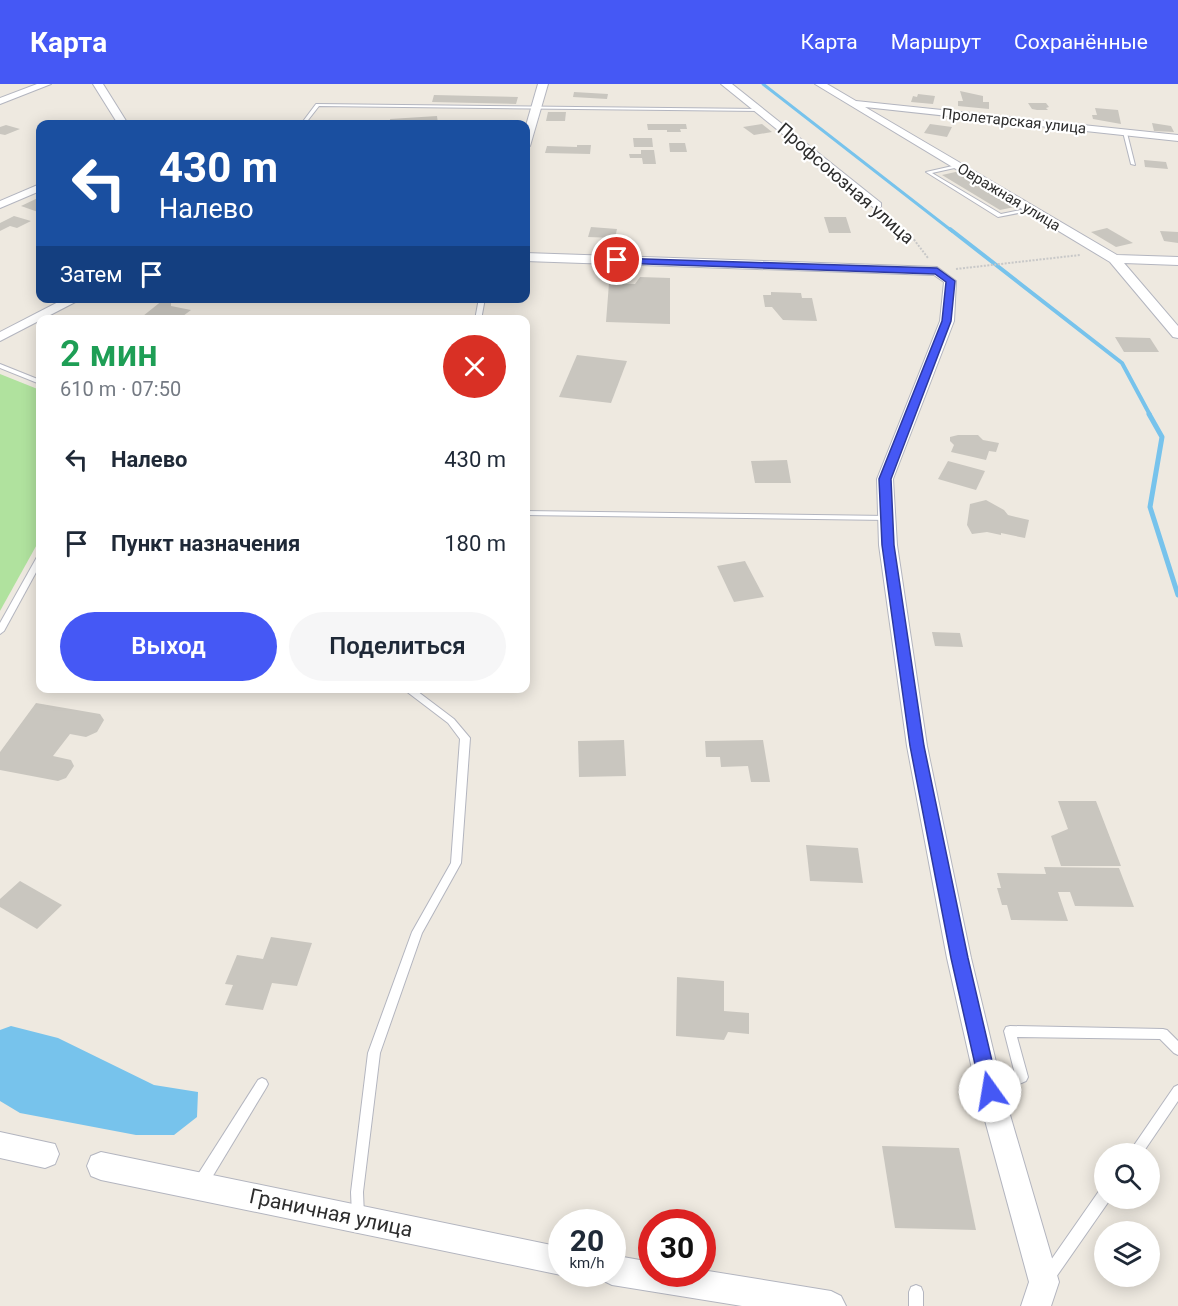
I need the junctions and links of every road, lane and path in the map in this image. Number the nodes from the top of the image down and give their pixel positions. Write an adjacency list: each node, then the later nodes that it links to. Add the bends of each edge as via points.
1 (46, 84): 6 (street)
2 (98, 84): 10 (street)
3 (543, 84): 8 (street)
4 (726, 84): 9 (street, Профсоюзная улица)
5 (820, 84): 7 (street, Овражная улица)
6 (0, 100)
7 (850, 102): 13 (street, Пролетарская улица); 16 (street, Овражная улица)
8 (537, 108): 9 (lane); 11 (lane, via 318,105); 12 (street)
9 (760, 110): 19 (street, Профсоюзная улица)
10 (120, 120)
11 (306, 120)
12 (530, 130)
13 (1125, 133): 14 (street, Пролетарская улица); 15 (lane)
14 (1178, 138)
15 (1133, 164)
16 (957, 166): 20 (street, Овражная улица); 20 (lane, via 928,172 1000,216)
17 (36, 189): 18 (street)
18 (0, 205)
19 (877, 205): 24 (path, Профсоюзная улица, via 912,237)
20 (1031, 210): 22 (street, Овражная улица)
21 (530, 257): 24 (street)
22 (1114, 259): 23 (street); 24 (path, via 1080,255); 28 (street, Овражная улица)
23 (1178, 261)
24 (937, 271): 33 (street, via 950,281 947,321 885,479)
25 (67, 303): 26 (street)
26 (43, 315)
27 (36, 319): 29 (street)
28 (1178, 334)
29 (0, 337)
30 (0, 366): 31 (lane)
31 (36, 380)
32 (530, 513): 33 (lane)
33 (887, 518): 39 (street, via 917,746)
34 (36, 567): 35 (lane)
35 (0, 631)
36 (413, 693): 47 (lane, via 451,721 465,738 456,863 417,932 374,1053 357,1192)
37 (1178, 1049): 39 (lane, via 1163,1034 1010,1030 1022,1077)
38 (262, 1084): 45 (lane)
39 (990, 1091): 50 (street)
40 (1178, 1091): 41 (lane)
41 (1142, 1143)
42 (0, 1145): 43 (street)
43 (45, 1154)
44 (101, 1166): 45 (street, Граничная улица)
45 (199, 1186): 47 (street, Граничная улица)
46 (1095, 1209): 50 (lane)
47 (358, 1219): 48 (street, Граничная улица)
48 (548, 1258)
49 (626, 1272): 51 (street)
50 (1044, 1282): 52 (street)
51 (831, 1306)
52 (1036, 1306)

